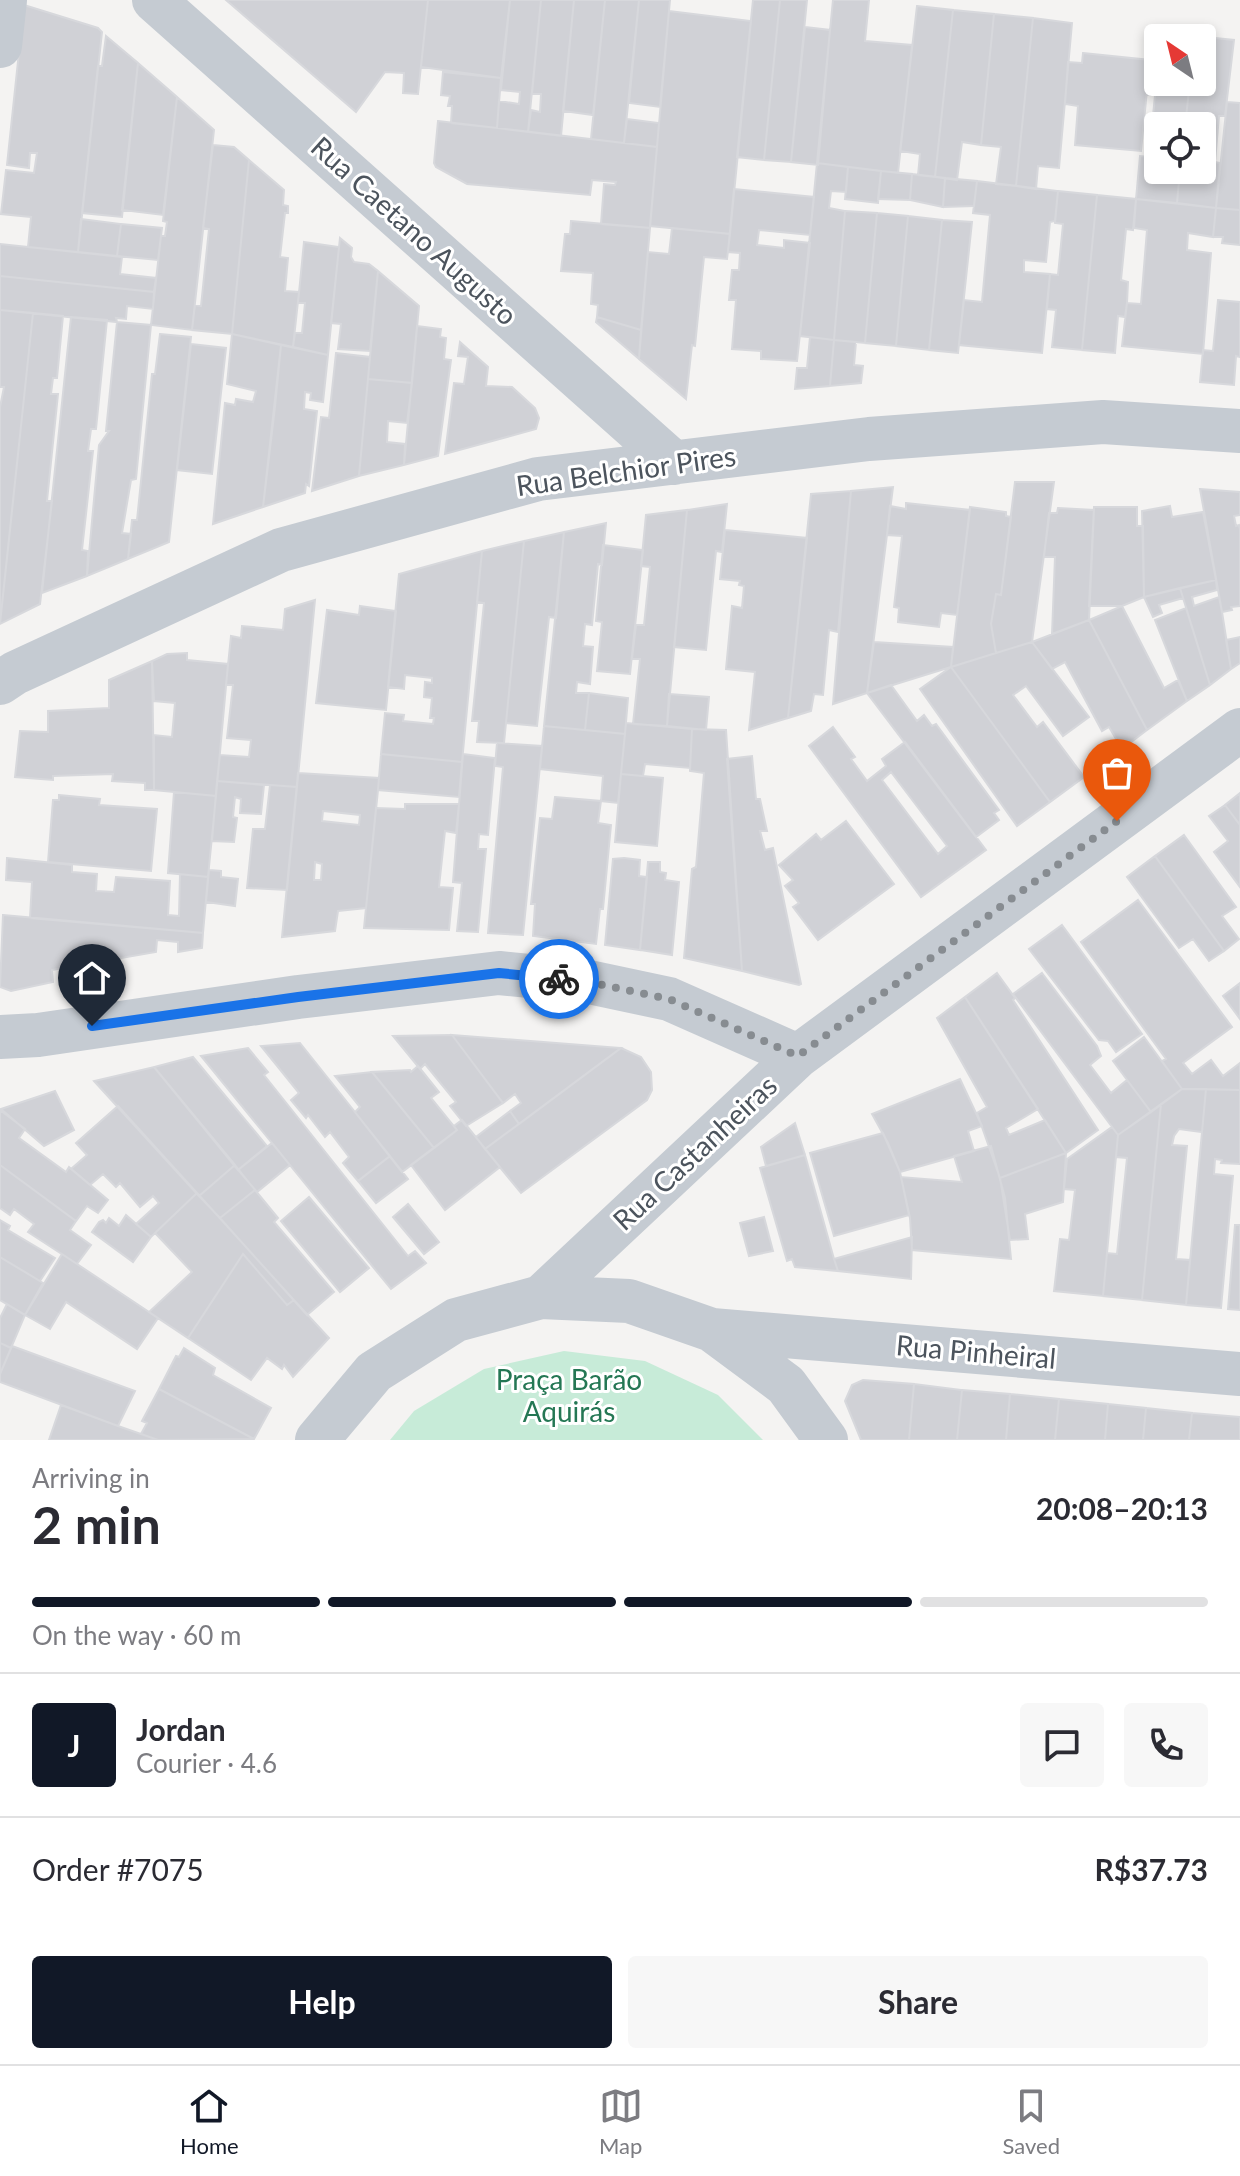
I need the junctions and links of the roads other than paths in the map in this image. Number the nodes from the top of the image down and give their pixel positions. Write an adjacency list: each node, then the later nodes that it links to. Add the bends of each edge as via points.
1 (5, 0): 3 (street)
2 (154, 0): 5 (street, Rua Caetano Augusto)
3 (0, 46)
4 (1240, 431): 5 (street, Rua Belchior Pires, via 1103,422 869,439)
5 (674, 463): 6 (street, Rua Belchior Pires, via 538,479 281,550)
6 (0, 683)
7 (1240, 730): 9 (street, Rua Castanheiras)
8 (0, 1037): 9 (street, via 499,973 589,982 669,999)
9 (798, 1056): 10 (street, Rua Castanheiras)
10 (541, 1297): 11 (street, via 629,1301); 13 (street, via 456,1320 374,1372)
11 (712, 1330): 12 (street, Rua Pinheiral); 14 (street, via 786,1385)
12 (1240, 1374)
13 (317, 1440)
14 (826, 1440)

